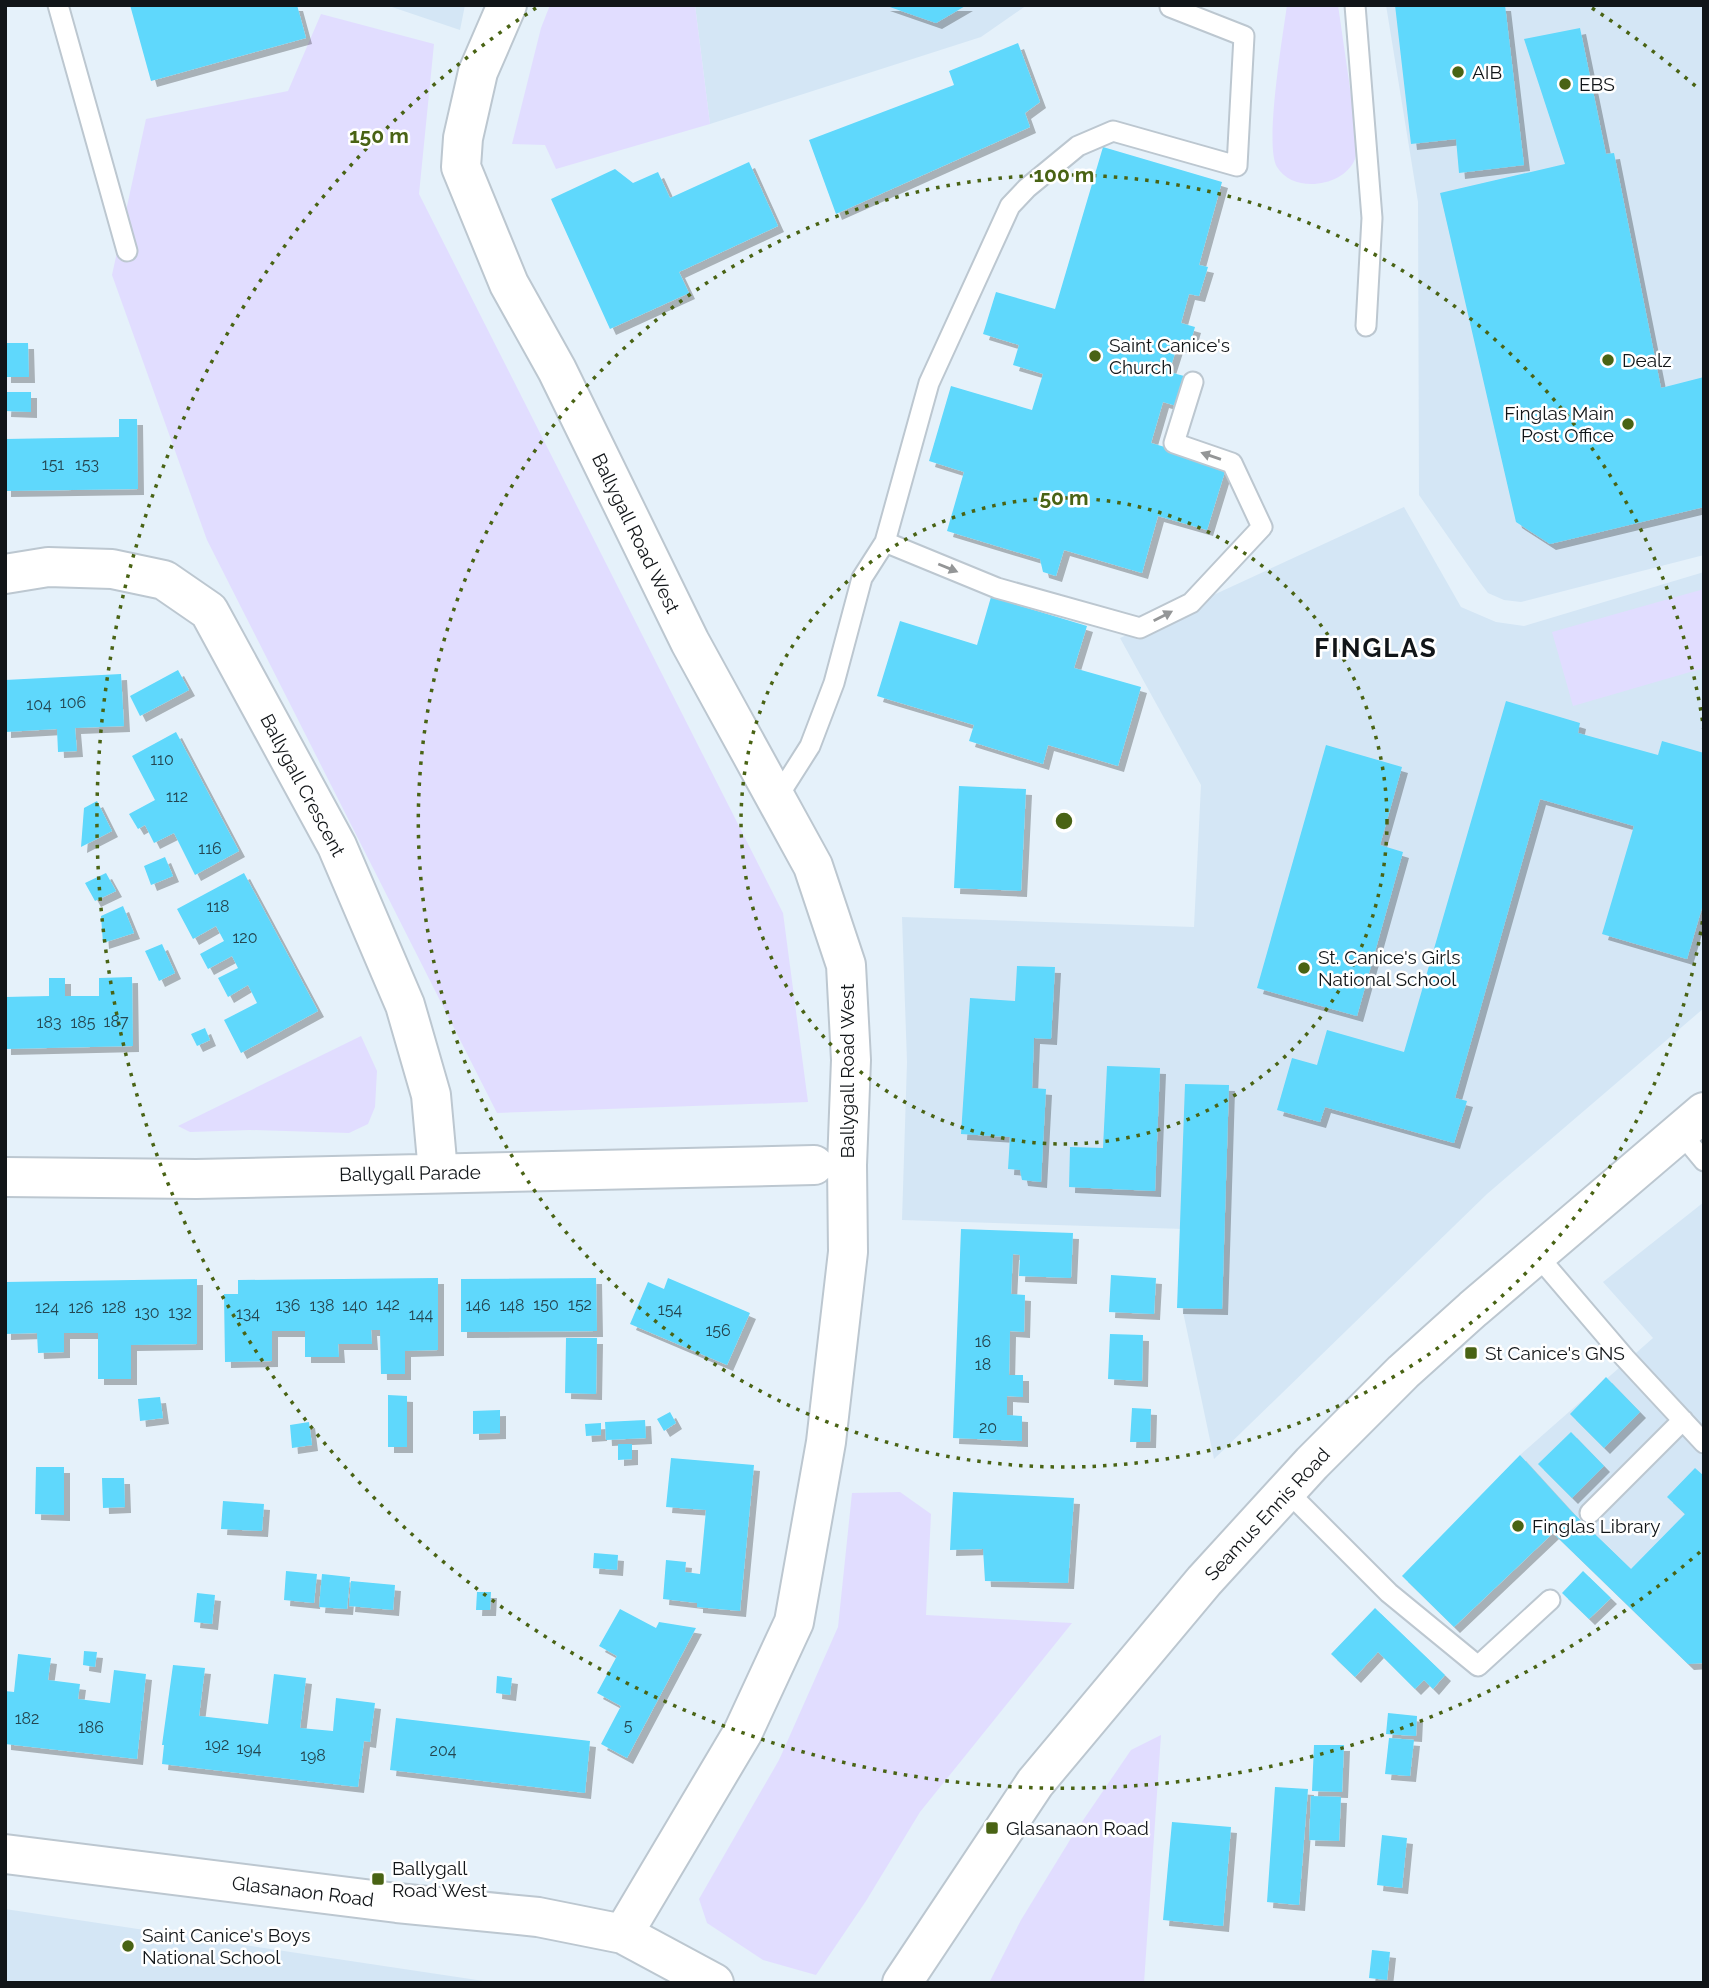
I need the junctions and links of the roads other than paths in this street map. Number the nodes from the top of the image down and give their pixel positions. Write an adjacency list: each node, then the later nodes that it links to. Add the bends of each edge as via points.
1 (58, 5): 5 (lane)
2 (507, 5): 10 (street, Ballygall Road West, via 478,72 461,167 509,284 557,370 690,642)
3 (1355, 5): 6 (lane, via 1372,218)
4 (1170, 7): 8 (lane, via 1244,36 1237,166 1113,131 1078,146 1010,206 929,383)
5 (127, 251)
6 (1366, 326)
7 (1193, 382): 8 (lane, one-way to 7, via 997,588 1140,628 1191,603 1262,527 1232,463 1174,443)
8 (885, 541): 10 (lane, via 862,578 834,683 810,746)
9 (5, 574): 14 (street, Ballygall Crescent, via 48,567 112,569 164,580 209,611 337,846 405,1005 431,1095)
10 (777, 798): 23 (street, Ballygall Road West, via 813,866 846,965 851,1060 848,1252 826,1442 794,1622 744,1732)
11 (1692, 1122): 12 (lane); 16 (street, Seamus Ennis Road)
12 (1704, 1161)
13 (814, 1165): 14 (street, Ballygall Parade)
14 (438, 1172): 15 (street, Ballygall Parade, via 196,1179)
15 (5, 1177)
16 (1536, 1255): 17 (lane); 19 (street, Seamus Ennis Road, via 1403,1372)
17 (1683, 1420): 18 (lane); 20 (lane)
18 (1704, 1443)
19 (1287, 1490): 21 (lane, via 1389,1593 1478,1666); 25 (street, Seamus Ennis Road, via 1035,1783)
20 (1590, 1513)
21 (1550, 1600)
22 (5, 1854): 23 (street, Glasanaon Road, via 538,1917)
23 (623, 1934): 24 (street, Glasanaon Road)
24 (714, 1983)
25 (902, 1983)

